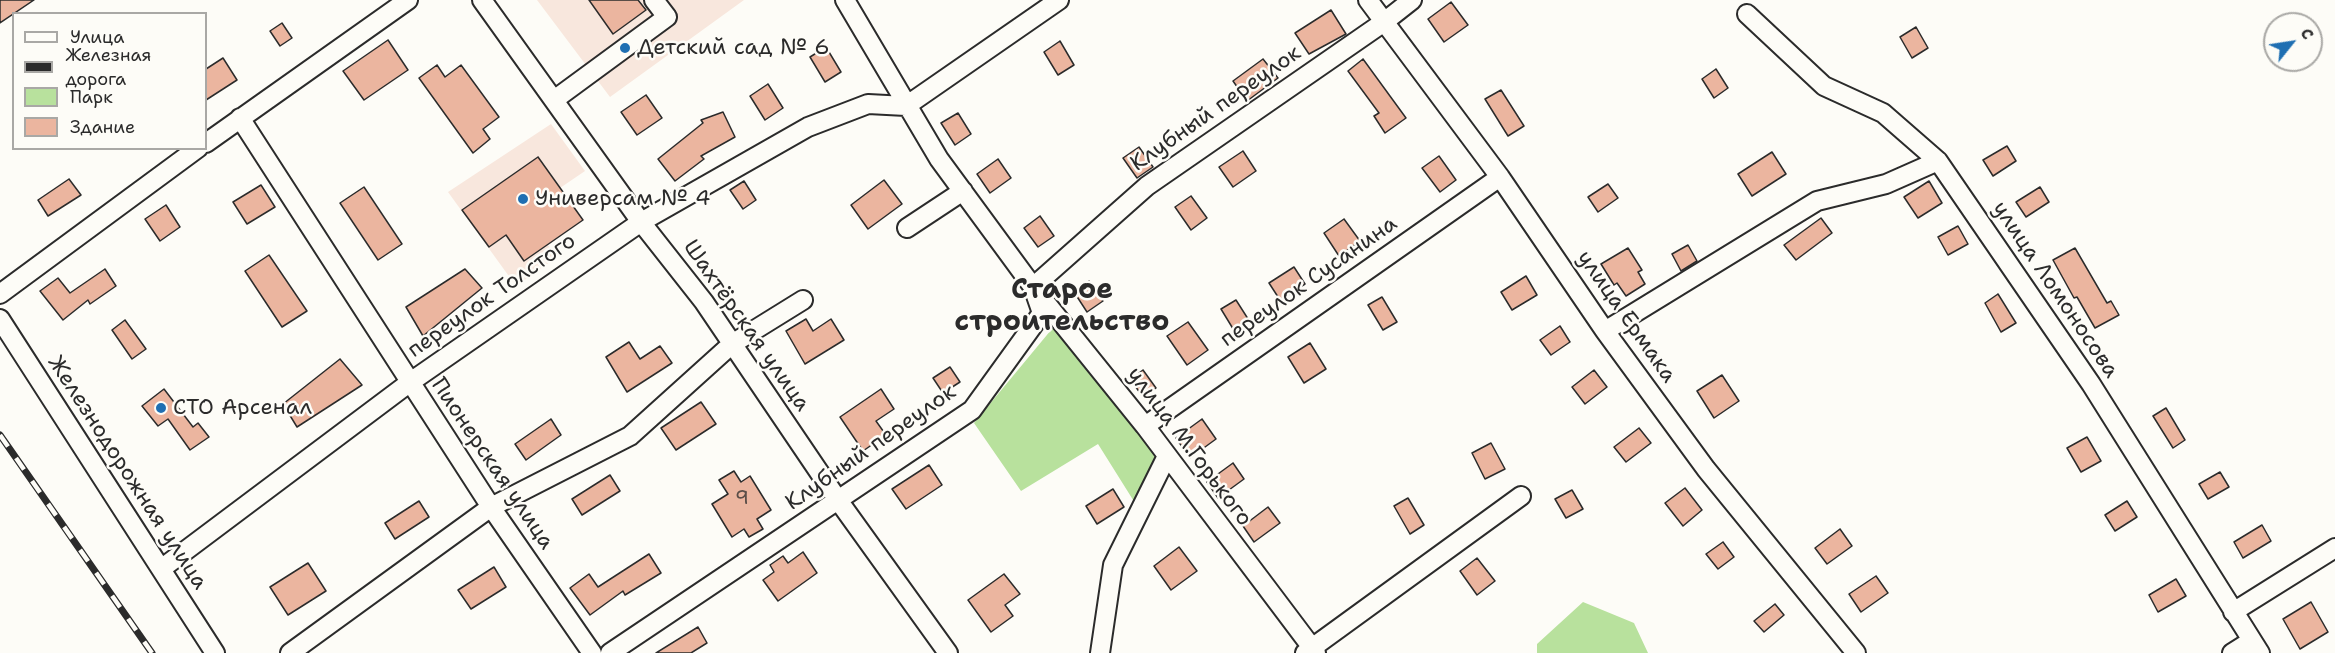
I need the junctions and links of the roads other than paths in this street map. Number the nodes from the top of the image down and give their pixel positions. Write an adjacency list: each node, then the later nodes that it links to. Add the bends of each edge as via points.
1 (408, 0): 12 (street)
2 (482, 0): 10 (street, Шахтёрская улица)
3 (654, 0): 10 (street, via 667,17)
4 (845, 0): 11 (street, улица М.Горького)
5 (1059, 0): 11 (street)
6 (1368, 0): 9 (street, улица Ермака)
7 (1412, 0): 9 (street, Клубный переулок)
8 (1747, 14): 15 (street, улица Ломоносова, via 1824,86 1882,113)
9 (1383, 22): 16 (street, улица Ермака); 20 (street, Клубный переулок, via 1147,186)
10 (554, 100): 18 (street, Шахтёрская улица)
11 (906, 105): 17 (street, улица М.Горького); 18 (street, переулок Толстого, via 868,104 808,127)
12 (240, 118): 13 (street); 26 (street, Пионерская улица)
13 (207, 142)
14 (195, 150): 21 (street)
15 (1938, 161): 24 (street, via 1886,184 1817,201); 34 (street, улица Ломоносова, via 2091,384)
16 (1500, 177): 24 (street, улица Ермака); 27 (street, переулок Сусанина)
17 (963, 191): 19 (street); 20 (street, улица М.Горького)
18 (640, 222): 25 (street, Шахтёрская улица); 26 (street, переулок Толстого)
19 (907, 228)
20 (1034, 287): 27 (street, улица М.Горького); 30 (street, Клубный переулок, via 1042,314 972,410)
21 (0, 294)
22 (803, 300): 25 (street)
23 (0, 319): 33 (street, Железнодорожная улица)
24 (1605, 331): 43 (street, улица Ермака, via 1706,469)
25 (732, 344): 30 (street, Шахтёрская улица); 31 (street, via 630,436)
26 (409, 383): 31 (street, Пионерская улица); 33 (street, переулок Толстого)
27 (1145, 426): 28 (street, улица М.Горького)
28 (1167, 456): 36 (street, улица М.Горького); 42 (street, via 1113,565)
29 (1521, 496): 36 (street)
30 (838, 500): 40 (street, Клубный переулок); 41 (street, Шахтёрская улица)
31 (491, 507): 38 (street); 39 (street, Пионерская улица)
32 (2335, 548): 34 (street)
33 (160, 569): 37 (street, Железнодорожная улица)
34 (2233, 612): 35 (street, улица Ломоносова)
35 (2255, 647): 44 (street)
36 (1311, 651)
37 (215, 653)
38 (290, 653)
39 (592, 653)
40 (610, 653)
41 (948, 653)
42 (1100, 653)
43 (1856, 653)
44 (2232, 653)

